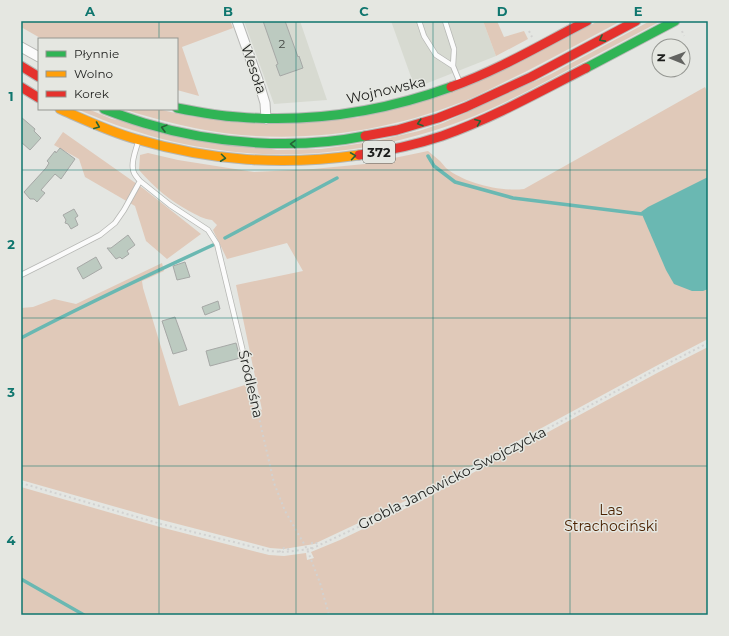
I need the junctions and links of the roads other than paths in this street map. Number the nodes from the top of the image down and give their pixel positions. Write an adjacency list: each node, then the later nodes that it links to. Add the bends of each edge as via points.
1 (237, 21): 18 (street, Wesoła, via 265,103)
2 (419, 21): 10 (lane, via 424,36 436,55)
3 (445, 21): 10 (lane, via 454,49)
4 (587, 21): 12 (main road, Wojnowska)
5 (636, 21): 17 (main road, 372, one-way to 17, via 487,98 439,118 361,138 299,144 229,140 172,130)
6 (675, 21): 19 (main road, 372, one-way to 6, via 197,154 258,161 326,160 388,150 451,133 491,116)
7 (21, 47): 8 (street)
8 (38, 56)
9 (21, 66): 11 (main road)
10 (453, 66): 12 (lane)
11 (38, 76)
12 (460, 84): 18 (main road, Wojnowska, via 403,103 355,113 299,119)
13 (21, 87): 14 (main road)
14 (38, 97)
15 (178, 108): 18 (main road, Wojnowska)
16 (62, 110): 19 (main road, 372, one-way to 19, via 84,121)
17 (107, 110)
18 (266, 119)
19 (139, 140): 20 (lane, via 132,169)
20 (140, 180): 21 (lane, via 115,223 100,235); 22 (lane, Śródleśna, via 170,205 208,230 217,244)
21 (21, 275)
22 (252, 389)

